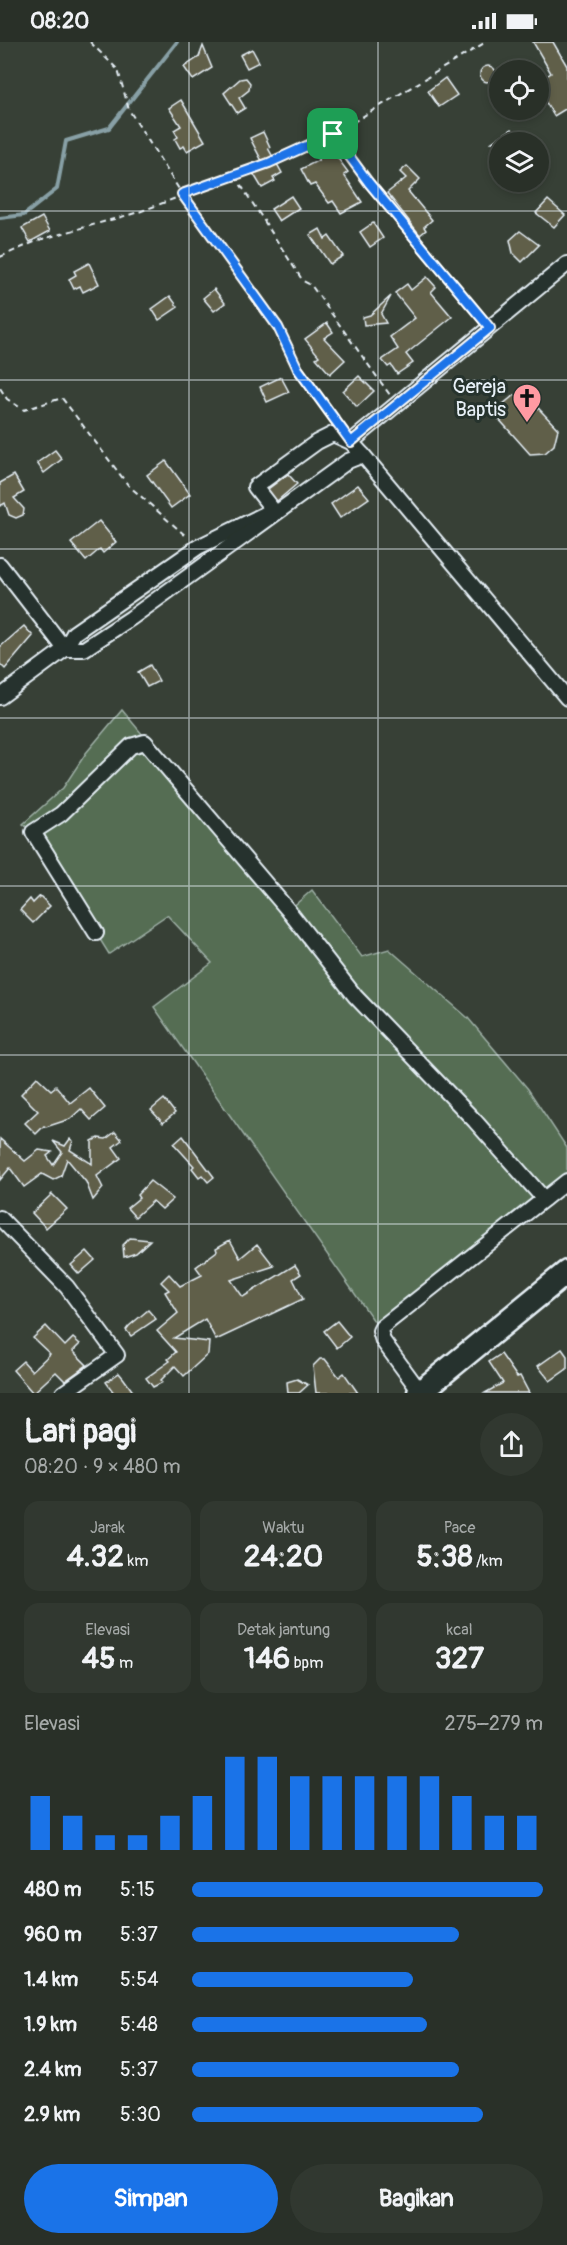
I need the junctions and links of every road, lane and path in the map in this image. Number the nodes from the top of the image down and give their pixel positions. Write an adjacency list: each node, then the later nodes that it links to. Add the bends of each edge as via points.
1 (90, 42): 6 (path, via 118,70 129,110)
2 (486, 42): 3 (path)
3 (333, 134): 4 (path); 5 (path)
4 (234, 175): 6 (path); 12 (path, via 303,281 312,285)
5 (369, 183): 9 (lane)
6 (182, 194): 7 (path, via 139,212 39,240); 10 (path, via 278,327)
7 (0, 257)
8 (567, 264): 9 (street)
9 (490, 328): 12 (street)
10 (298, 369): 13 (lane)
11 (0, 388): 15 (path, via 7,399 24,410 62,398 128,485)
12 (397, 405): 13 (street)
13 (351, 442): 14 (street); 15 (street, via 333,434 317,442 255,487 273,510)
14 (363, 455): 17 (street, via 348,461 84,649); 19 (street)
15 (198, 547): 17 (street, via 74,633)
16 (0, 565): 17 (street)
17 (65, 649): 18 (street)
18 (0, 697)
19 (567, 698)
20 (96, 933): 22 (street, via 33,832 61,814 131,746 145,742 288,910 355,996)
21 (567, 1182): 22 (street)
22 (544, 1199): 26 (street, via 382,1327 383,1341)
23 (0, 1218): 25 (street, via 67,1287 117,1356)
24 (567, 1272): 26 (main road)
25 (63, 1393)
26 (420, 1393)

